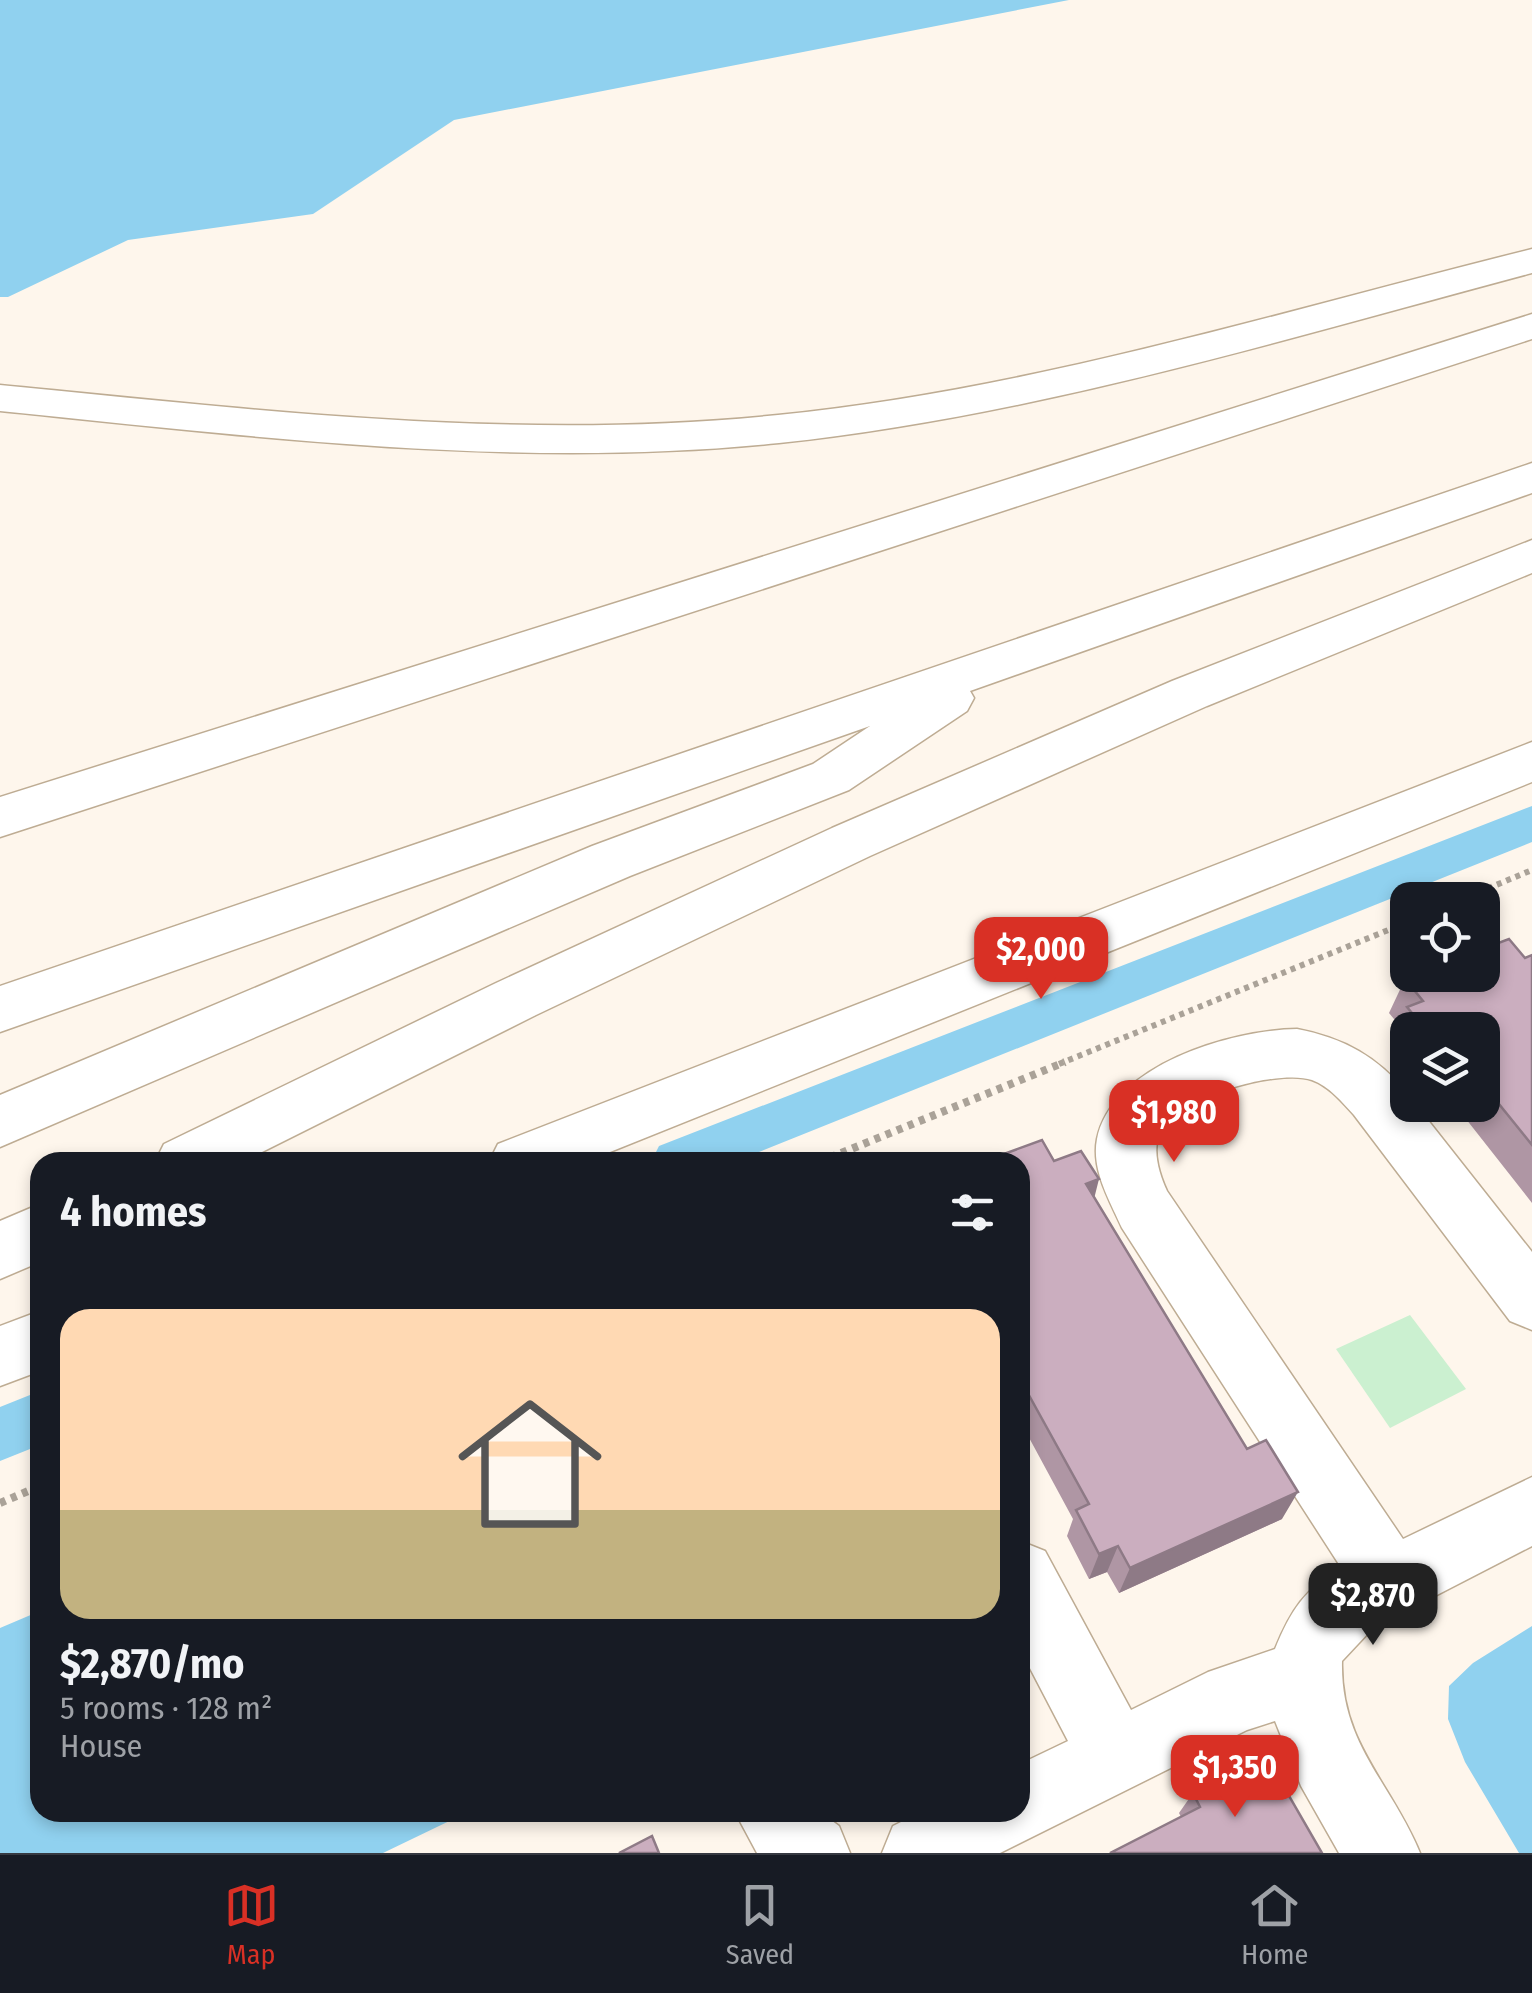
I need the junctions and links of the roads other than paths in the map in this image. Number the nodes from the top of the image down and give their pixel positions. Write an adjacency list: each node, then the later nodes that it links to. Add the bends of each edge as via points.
1 (1532, 261): 3 (main road, via 1048,384 778,429 484,440)
2 (1532, 326): 8 (main road)
3 (0, 398)
4 (1532, 477): 6 (main road)
5 (1532, 556): 11 (main road, via 940,802)
6 (1008, 658): 9 (main road); 10 (main road, via 831,776 596,867)
7 (1532, 761): 12 (main road)
8 (0, 817)
9 (0, 1009)
10 (0, 1122)
11 (206, 1152)
12 (545, 1152)
13 (30, 1237): 14 (main road)
14 (0, 1251)
15 (1532, 1301): 19 (main road, via 1375,1098 1329,1062 1289,1052 1251,1056 1171,1086 1141,1108 1130,1126 1128,1169 1144,1209)
16 (30, 1345): 17 (main road)
17 (0, 1356)
18 (1532, 1510): 19 (main road)
19 (1390, 1580): 21 (main road, via 1324,1624)
20 (1030, 1595): 22 (main road)
21 (1302, 1676): 22 (main road, via 1234,1698); 28 (main road, via 1314,1730)
22 (1116, 1756): 23 (main road)
23 (1030, 1799)
24 (780, 1822): 26 (main road)
25 (982, 1822): 27 (main road)
26 (812, 1853)
27 (920, 1853)
28 (1382, 1853)

